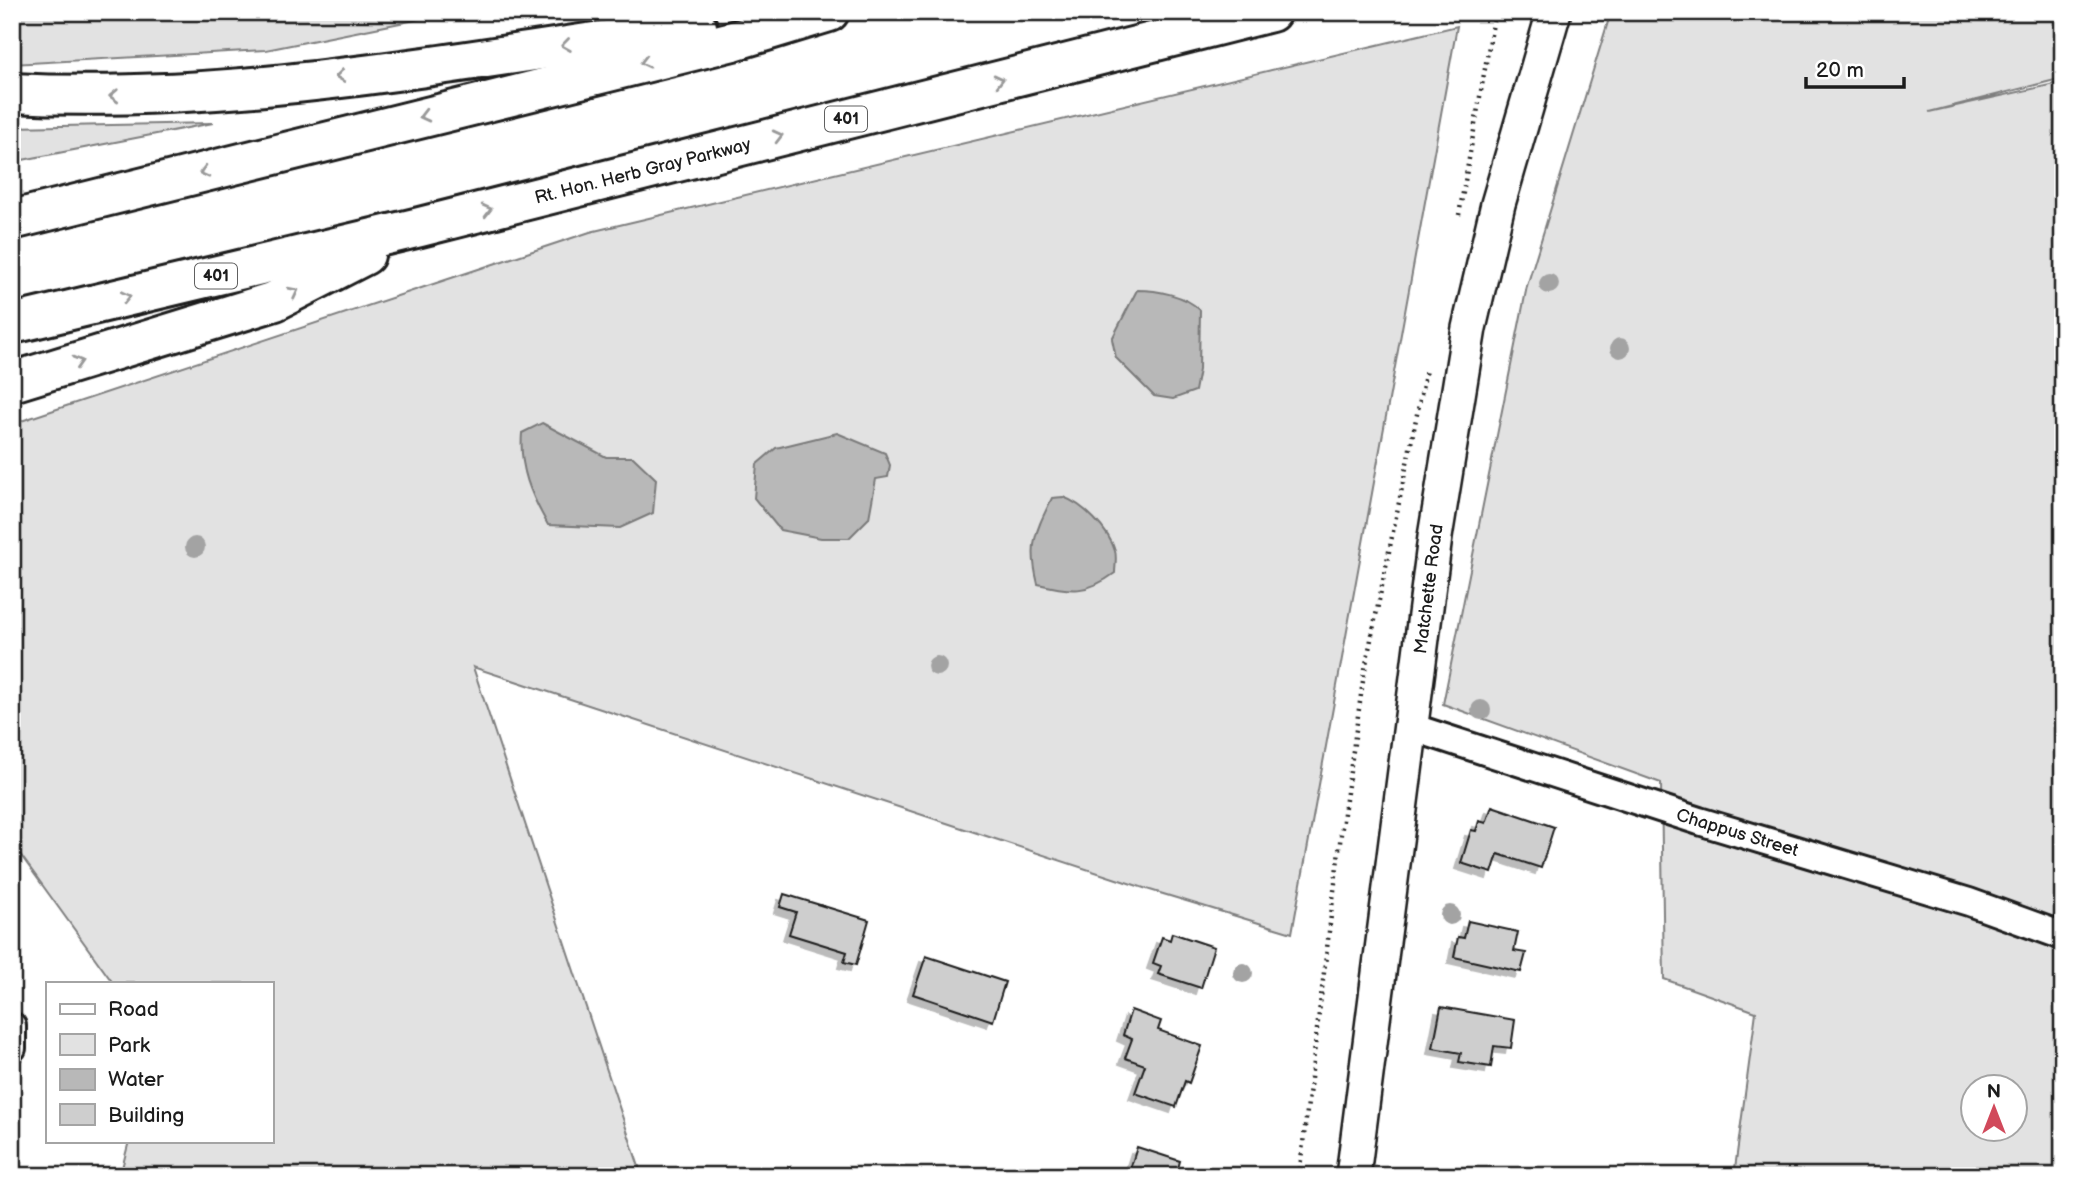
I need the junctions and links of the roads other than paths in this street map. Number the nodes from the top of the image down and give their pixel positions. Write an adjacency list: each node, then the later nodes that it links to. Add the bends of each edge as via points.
1 (803, 12): 5 (highway, one-way to 5, via 192,93)
2 (829, 12): 6 (highway, one-way to 6, via 733,41)
3 (1271, 12): 7 (highway, Rt. Hon. Herb Gray Parkway / 401, one-way to 3)
4 (1553, 12): 10 (street, Matchette Road, via 1469,328 1435,537)
5 (12, 93)
6 (12, 220)
7 (421, 227): 8 (highway, Rt. Hon. Herb Gray Parkway / 401, one-way to 7); 9 (highway, one-way to 7, via 275,301)
8 (12, 324)
9 (12, 382)
10 (1411, 727): 11 (street, Chappus Street, via 1699,821 1969,902); 14 (street, Matchette Road)
11 (2063, 936)
12 (12, 1026): 13 (street)
13 (12, 1048)
14 (1353, 1176)

